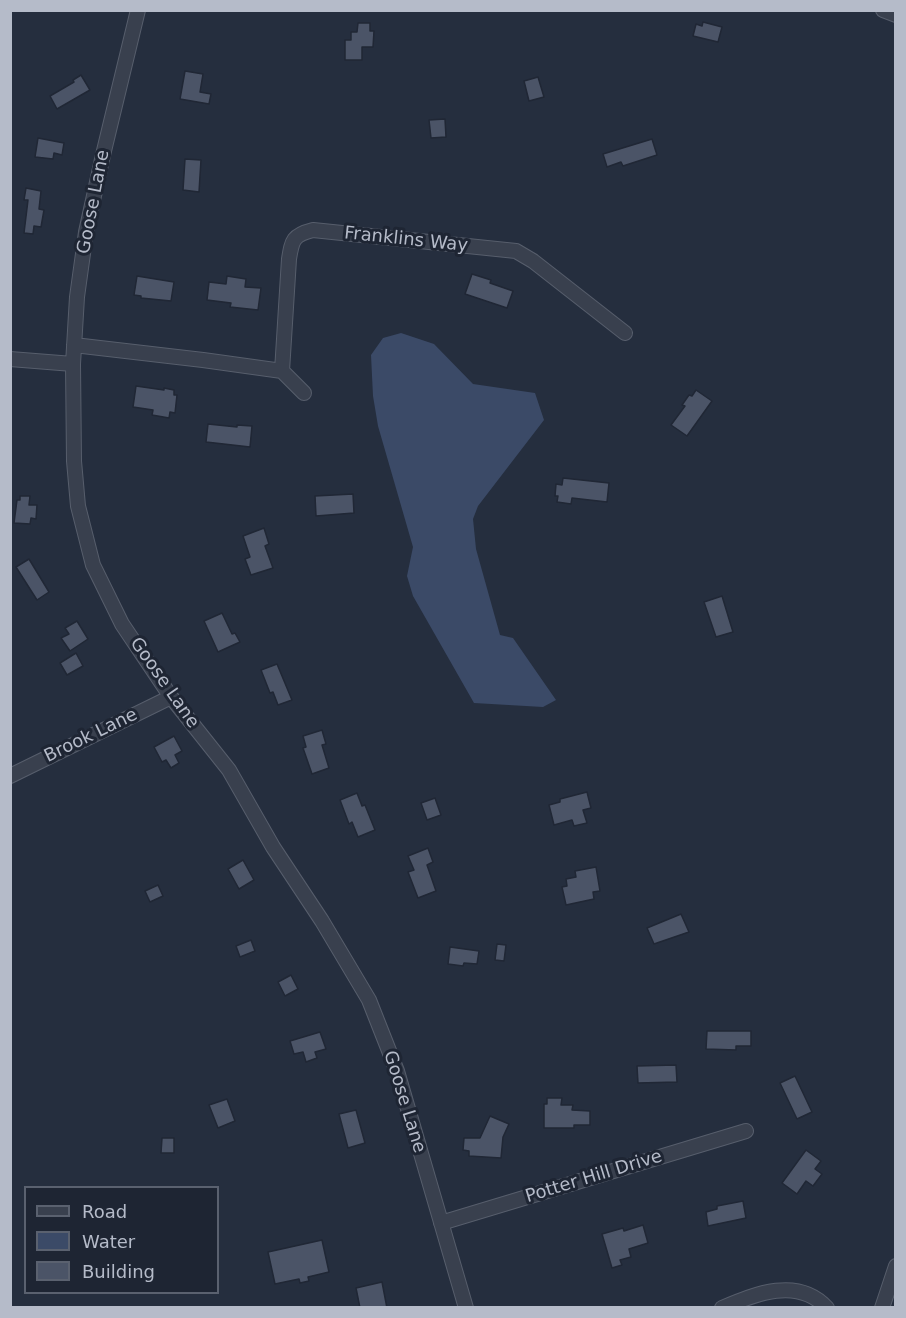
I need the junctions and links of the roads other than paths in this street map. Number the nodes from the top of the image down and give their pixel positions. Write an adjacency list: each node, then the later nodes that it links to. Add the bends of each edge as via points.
1 (138, 10): 5 (street, Goose Lane, via 86,232)
2 (883, 10): 3 (street)
3 (896, 15)
4 (625, 333): 8 (street, Franklins Way, via 516,251 313,230 302,233 292,243)
5 (74, 345): 7 (street, Goose Lane); 8 (street)
6 (10, 359): 7 (street)
7 (73, 364): 10 (street, Goose Lane, via 78,506 93,565 122,624)
8 (282, 371): 9 (street)
9 (304, 393)
10 (171, 697): 11 (street, Brook Lane); 13 (street, Goose Lane, via 229,770 369,1000 397,1071)
11 (10, 776)
12 (746, 1131): 13 (street, Potter Hill Drive)
13 (441, 1224): 15 (street, Goose Lane)
14 (896, 1266): 18 (street)
15 (466, 1308)
16 (722, 1308): 17 (street, via 787,1289 819,1299)
17 (827, 1308)
18 (882, 1308)

